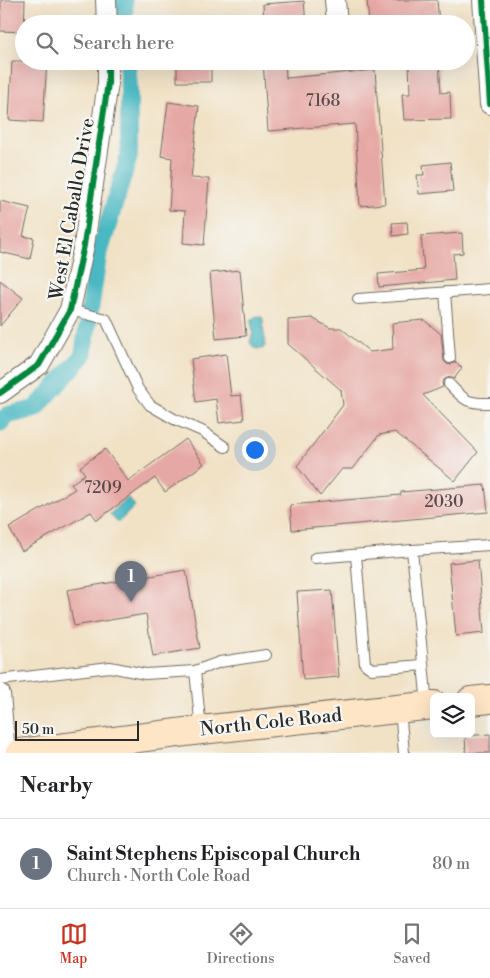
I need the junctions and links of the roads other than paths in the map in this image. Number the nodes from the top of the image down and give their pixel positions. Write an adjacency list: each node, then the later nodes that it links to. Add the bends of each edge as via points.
1 (106, 0): 4 (street)
2 (336, 0): 5 (street)
3 (483, 0): 7 (street)
4 (107, 15)
5 (337, 15)
6 (108, 70): 11 (street, West El Caballo Drive, via 85,235)
7 (490, 104)
8 (490, 289): 9 (lane)
9 (445, 292): 10 (lane); 12 (lane)
10 (358, 300)
11 (70, 310): 14 (street, West El Caballo Drive, via 39,365); 16 (lane, via 106,319 138,389 150,405 202,431)
12 (450, 358)
13 (450, 384): 15 (lane, via 462,398)
14 (0, 393)
15 (490, 403)
16 (225, 447)
17 (490, 545): 18 (lane)
18 (412, 550): 19 (lane); 22 (lane)
19 (356, 555): 20 (lane); 22 (lane, via 365,664 372,670)
20 (315, 558)
21 (266, 655): 23 (lane, via 220,662)
22 (423, 665): 28 (lane)
23 (195, 671): 24 (lane, via 145,674 110,667); 30 (lane)
24 (0, 680)
25 (0, 694): 31 (street)
26 (490, 699): 27 (main road)
27 (475, 701)
28 (430, 706): 29 (main road, North Cole Road)
29 (400, 709): 30 (main road, North Cole Road); 33 (lane)
30 (201, 730): 32 (main road, North Cole Road)
31 (6, 753)
32 (20, 753)
33 (404, 753)

